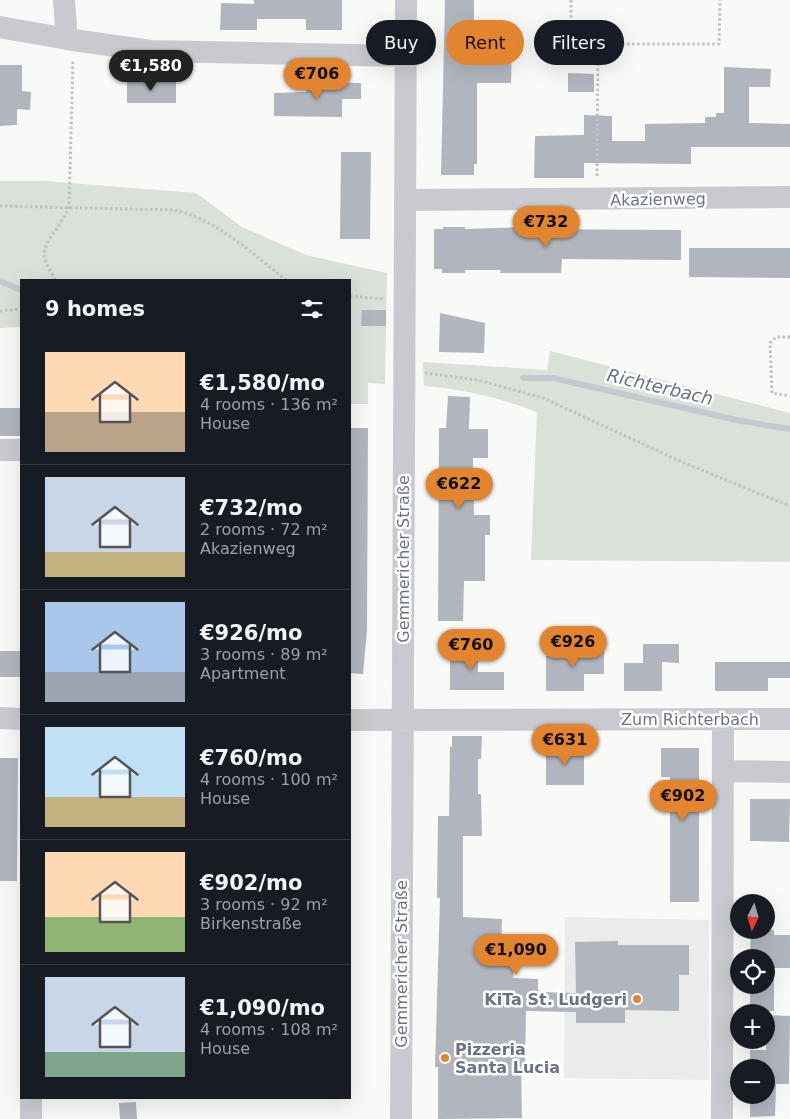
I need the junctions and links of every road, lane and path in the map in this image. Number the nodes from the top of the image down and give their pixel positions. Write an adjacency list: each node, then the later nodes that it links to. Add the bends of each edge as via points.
1 (64, 0): 8 (street)
2 (406, 0): 5 (street, Gemmericher Straße)
3 (572, 0): 6 (path)
4 (720, 0): 9 (path, via 719,44)
5 (406, 20)
6 (571, 20)
7 (0, 28): 8 (street)
8 (70, 40): 10 (street, via 151,51); 17 (path)
9 (624, 44)
10 (366, 55)
11 (407, 65): 14 (street, Gemmericher Straße)
12 (598, 65): 15 (path)
13 (790, 197): 15 (street, Akazienweg)
14 (405, 200): 15 (street, Akazienweg); 21 (street, Gemmericher Straße)
15 (597, 200)
16 (0, 206): 17 (path)
17 (69, 206): 18 (path, via 67,215 44,250); 19 (path, via 189,213 228,236)
18 (55, 279)
19 (285, 279)
20 (351, 296): 21 (path)
21 (404, 299): 25 (street, Gemmericher Straße)
22 (20, 309): 23 (path)
23 (0, 312)
24 (790, 336): 26 (path, via 776,336 770,343 772,393)
25 (404, 371): 29 (path, via 478,380 543,398 684,463); 35 (street, Gemmericher Straße)
26 (790, 396)
27 (0, 450): 28 (street)
28 (20, 450)
29 (790, 506)
30 (0, 718): 31 (street)
31 (20, 718)
32 (723, 719): 33 (street, Zum Richterbach); 35 (street, Zum Richterbach); 36 (street)
33 (790, 719)
34 (351, 720): 35 (street, Zum Richterbach)
35 (402, 721): 40 (street, Gemmericher Straße)
36 (723, 771): 37 (street); 41 (street)
37 (790, 772)
38 (31, 1099): 39 (street)
39 (31, 1119)
40 (401, 1119)
41 (722, 1119)

